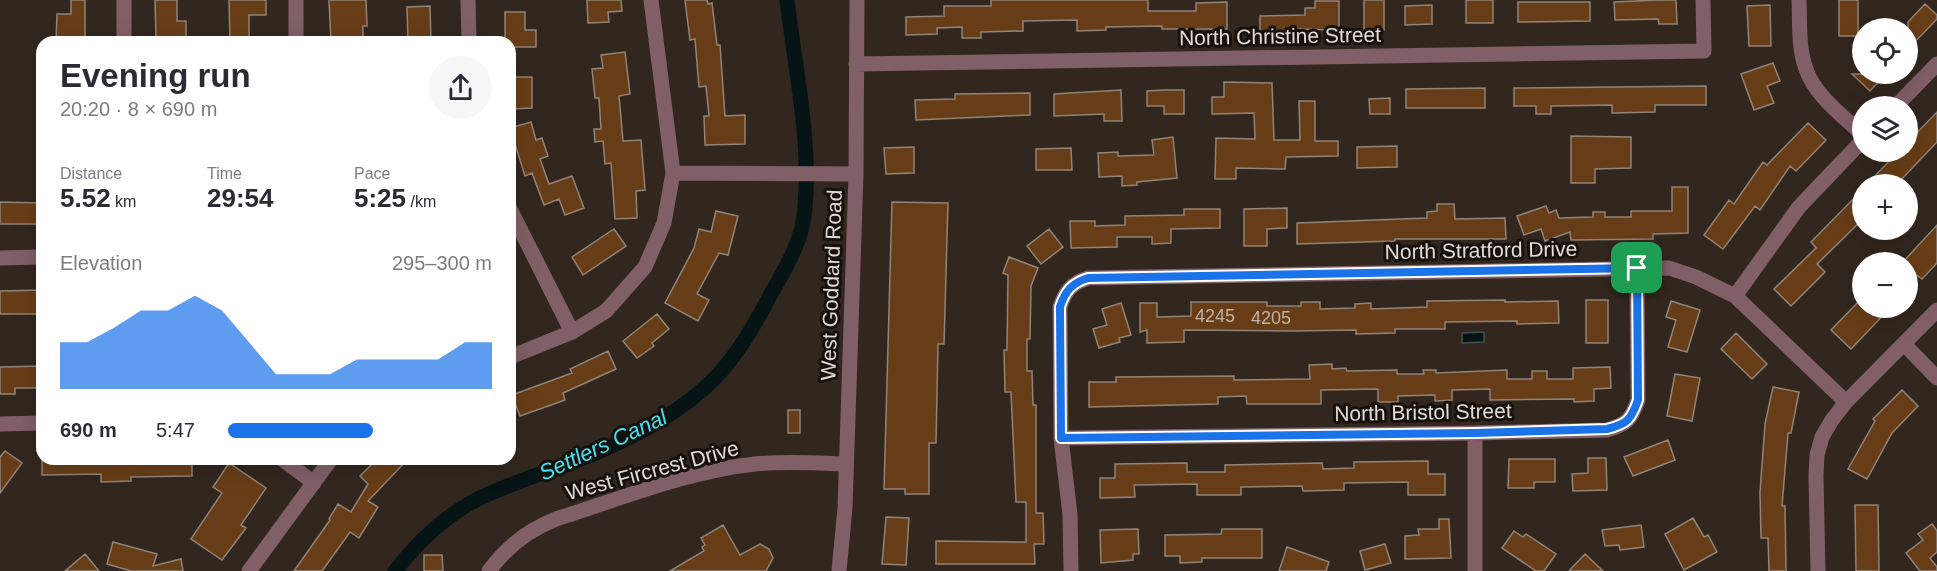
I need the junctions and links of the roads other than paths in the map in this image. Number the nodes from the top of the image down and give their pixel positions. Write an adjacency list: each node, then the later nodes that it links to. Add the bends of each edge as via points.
1 (124, 0): 8 (street)
2 (296, 0): 9 (street)
3 (468, 0): 10 (street)
4 (651, 0): 16 (street)
5 (857, 0): 11 (street, West Goddard Road)
6 (1703, 0): 11 (street, North Christine Street, via 1704,51)
7 (1799, 0): 14 (street, via 1806,70 1821,95)
8 (124, 36)
9 (297, 36)
10 (469, 36)
11 (856, 64): 17 (street, West Goddard Road)
12 (1937, 64): 13 (street)
13 (1906, 96)
14 (1852, 125)
15 (1852, 152): 22 (street, via 1799,207)
16 (673, 173): 17 (street); 24 (street, via 664,223 645,267 606,311)
17 (856, 174): 33 (street, West Goddard Road)
18 (516, 221): 24 (street)
19 (36, 257): 20 (street)
20 (0, 258)
21 (1637, 268): 22 (street, North Stratford Drive, via 1669,268); 31 (street, North Bristol Street, via 1638,400 1632,416 1623,425 1607,429); 32 (street, North Stratford Drive, via 1088,278 1070,287 1060,307)
22 (1735, 296): 28 (street, North Stratford Drive)
23 (1937, 310): 25 (street)
24 (572, 332): 26 (street)
25 (1904, 344): 27 (street); 28 (street)
26 (516, 355)
27 (1937, 378)
28 (1846, 402): 42 (street, via 1822,437 1817,455)
29 (36, 423): 30 (street)
30 (0, 424)
31 (1475, 433): 32 (street, North Bristol Street); 41 (street)
32 (1061, 438): 40 (street, via 1070,514)
33 (846, 464): 38 (street, West Fircrest Drive, via 755,464 694,476 536,527 518,539); 39 (street, West Goddard Road)
34 (290, 465): 36 (street)
35 (327, 465): 36 (street)
36 (314, 483): 37 (street)
37 (249, 571)
38 (489, 571)
39 (839, 571)
40 (1071, 571)
41 (1474, 571)
42 (1818, 571)

